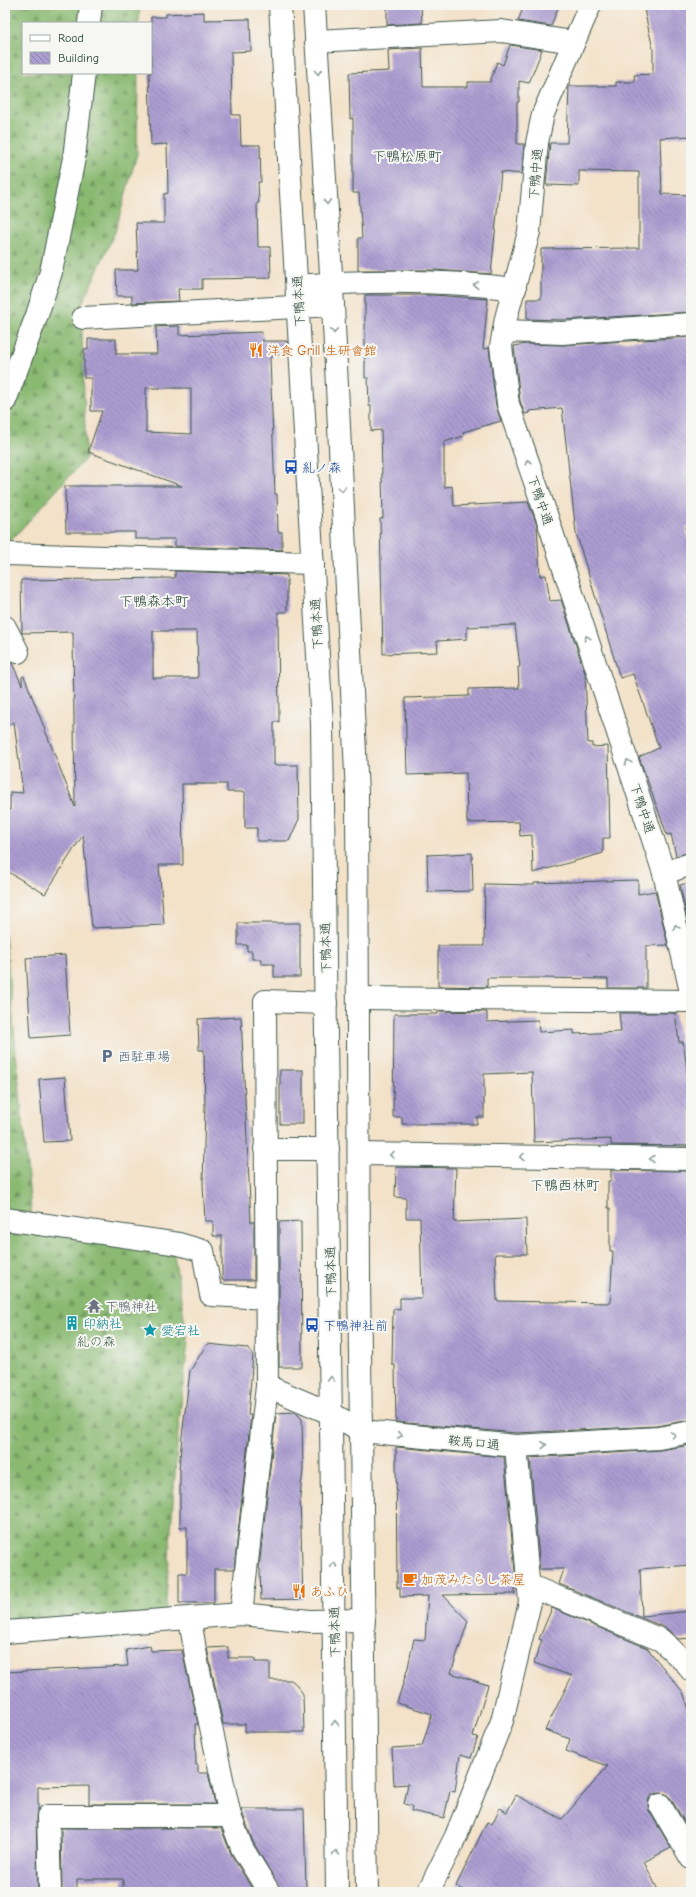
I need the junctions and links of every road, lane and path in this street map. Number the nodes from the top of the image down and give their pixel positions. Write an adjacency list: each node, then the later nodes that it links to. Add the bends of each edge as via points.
1 (92, 5): 5 (main road)
2 (280, 5): 11 (main road, 下鴨本通)
3 (314, 5): 6 (main road)
4 (590, 5): 7 (main road, 下鴨中通)
5 (89, 22)
6 (316, 41): 7 (main road, via 501,31); 9 (main road, one-way to 9)
7 (573, 42): 10 (main road, 下鴨中通, via 543,114 537,142 529,232)
8 (84, 74): 16 (main road, via 74,158 51,272)
9 (331, 283): 10 (main road, one-way to 9, via 428,283); 11 (main road); 12 (main road)
10 (515, 288): 15 (main road, 下鴨中通)
11 (298, 296): 12 (main road); 13 (main road); 18 (main road, 下鴨本通)
12 (333, 305): 24 (main road, one-way to 24, via 357,793)
13 (83, 318)
14 (691, 324): 15 (main road, via 562,333)
15 (504, 331): 22 (main road, 下鴨中通, one-way to 15, via 508,404 501,346)
16 (5, 401)
17 (5, 554): 18 (main road)
18 (313, 563): 26 (main road, 下鴨本通, via 322,724)
19 (5, 627): 20 (main road)
20 (18, 652)
21 (691, 864): 22 (main road)
22 (664, 873): 23 (main road, 下鴨中通, one-way to 22)
23 (690, 983)
24 (358, 998): 25 (main road); 29 (main road)
25 (691, 1001)
26 (326, 1003): 27 (main road, via 265,1001); 28 (main road, 下鴨本通)
27 (265, 1149): 28 (main road); 32 (main road)
28 (328, 1149): 34 (main road, 下鴨本通, one-way to 28)
29 (359, 1154): 30 (main road, one-way to 29); 35 (main road)
30 (691, 1159)
31 (5, 1219): 32 (main road, via 179,1244 203,1251 211,1295)
32 (266, 1298): 33 (main road)
33 (267, 1386): 34 (main road, 鞍馬口通); 39 (main road)
34 (332, 1414): 35 (main road, 鞍馬口通); 41 (main road, 下鴨本通, one-way to 34)
35 (362, 1431): 37 (main road, 鞍馬口通, one-way to 37); 42 (main road)
36 (691, 1432): 37 (main road, 鞍馬口通, one-way to 36, via 659,1438)
37 (516, 1446): 38 (main road)
38 (528, 1585): 44 (main road, via 661,1640); 52 (main road, via 530,1602 502,1721 456,1836)
39 (241, 1614): 40 (main road); 41 (main road, via 310,1621)
40 (190, 1619): 43 (main road); 46 (main road)
41 (334, 1620): 42 (main road); 50 (main road, 下鴨本通, one-way to 41)
42 (364, 1620): 51 (main road)
43 (5, 1632)
44 (691, 1670)
45 (660, 1805): 47 (main road)
46 (230, 1816): 48 (main road, via 48,1816); 49 (main road, via 242,1848)
47 (691, 1858)
48 (50, 1892)
49 (269, 1892)
50 (337, 1892)
51 (367, 1892)
52 (428, 1892)

